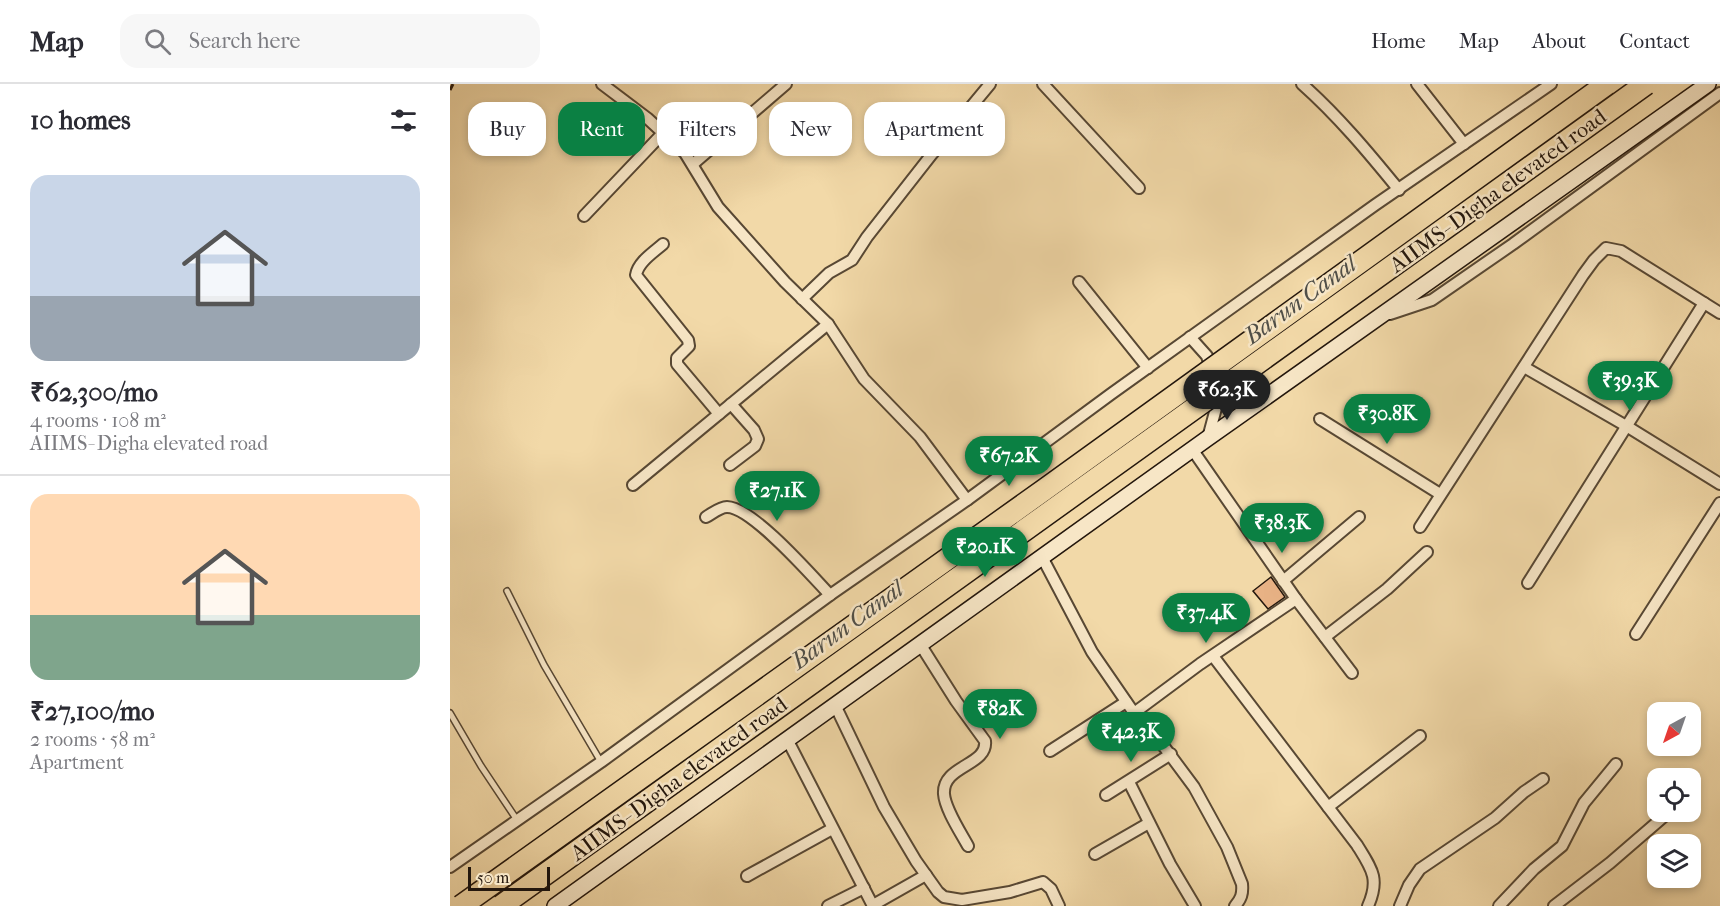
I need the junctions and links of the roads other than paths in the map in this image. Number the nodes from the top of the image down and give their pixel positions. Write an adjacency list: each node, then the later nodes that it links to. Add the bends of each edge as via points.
1 (602, 84): 12 (street)
2 (786, 84): 16 (street)
3 (990, 84): 22 (street, via 852,260 829,273)
4 (1043, 84): 17 (street)
5 (1302, 84): 18 (street, via 1351,131)
6 (1417, 84): 14 (street)
7 (1551, 84): 14 (street)
8 (1607, 84): 81 (highway, AIIMS- Digha elevated road, bridge)
9 (1646, 84): 82 (highway, AIIMS- Digha elevated road, bridge)
10 (1708, 84): 25 (street)
11 (1720, 93): 25 (street, via 1432,300)
12 (657, 128)
13 (657, 139): 19 (street)
14 (1464, 144): 18 (street)
15 (687, 156): 16 (street)
16 (693, 164): 22 (street, via 718,207)
17 (1139, 188)
18 (1399, 190): 27 (street)
19 (584, 216)
20 (663, 244): 31 (street, via 636,274 688,340 677,364)
21 (1079, 282): 29 (street)
22 (802, 299): 26 (street)
23 (1704, 303): 24 (street); 28 (street, via 1621,251 1606,248 1583,275); 33 (street)
24 (1720, 313)
25 (1377, 318): 34 (street)
26 (828, 324): 30 (street); 40 (street, via 864,379 920,437)
27 (1190, 337): 29 (street); 34 (street, bridge, via 1207,356 1219,397)
28 (1524, 367): 33 (street); 39 (street)
29 (1148, 368): 40 (street)
30 (731, 404): 31 (street); 36 (street, via 758,439)
31 (719, 414): 38 (street)
32 (1320, 419): 39 (street)
33 (1628, 427): 37 (street); 48 (street)
34 (1208, 438): 35 (street)
35 (1192, 449): 46 (street); 47 (street)
36 (730, 465)
37 (1720, 484)
38 (633, 485)
39 (1440, 494): 44 (street)
40 (967, 500): 50 (street)
41 (1720, 503): 52 (street)
42 (706, 517): 50 (street, via 725,507 745,514 777,540)
43 (1359, 517): 47 (street)
44 (1420, 527)
45 (1427, 552): 53 (street)
46 (1042, 557): 54 (street); 57 (street, via 1092,652)
47 (1283, 580): 51 (street)
48 (1528, 583)
49 (507, 591): 65 (lane, via 544,665)
50 (830, 595): 65 (street)
51 (1296, 599): 53 (street); 55 (street)
52 (1636, 634)
53 (1325, 637): 56 (street)
54 (920, 644): 58 (street); 75 (street, via 985,741 979,757 954,773 944,790 946,804)
55 (1213, 656): 60 (street); 70 (street)
56 (1352, 673)
57 (1126, 702): 60 (street); 63 (street)
58 (835, 705): 62 (street); 79 (street, via 884,807)
59 (450, 713): 71 (lane)
60 (1134, 713): 64 (street)
61 (1420, 736): 70 (street)
62 (787, 739): 74 (street); 83 (street)
63 (1050, 751)
64 (1170, 754): 68 (street); 88 (street, via 1227,847 1242,884 1241,899)
65 (601, 762): 71 (street)
66 (1616, 764): 91 (street, via 1584,803 1562,846)
67 (1543, 779): 90 (street, via 1495,818 1420,869)
68 (1129, 782): 69 (street); 73 (street)
69 (1107, 795)
70 (1328, 807): 89 (street, via 1372,871 1375,888)
71 (517, 820): 77 (street)
72 (1657, 822): 92 (street)
73 (1149, 824): 76 (street); 87 (street)
74 (832, 829): 78 (street); 80 (street)
75 (968, 846)
76 (1095, 854)
77 (450, 867)
78 (747, 876)
79 (926, 876): 85 (street); 86 (street, via 944,897 962,900 1043,882)
80 (864, 888): 84 (street); 85 (street)
81 (461, 906)
82 (501, 906)
83 (555, 906)
84 (828, 906)
85 (873, 906)
86 (1059, 906)
87 (1195, 906)
88 (1234, 906)
89 (1368, 906)
90 (1400, 906)
91 (1499, 906)
92 (1554, 906)

